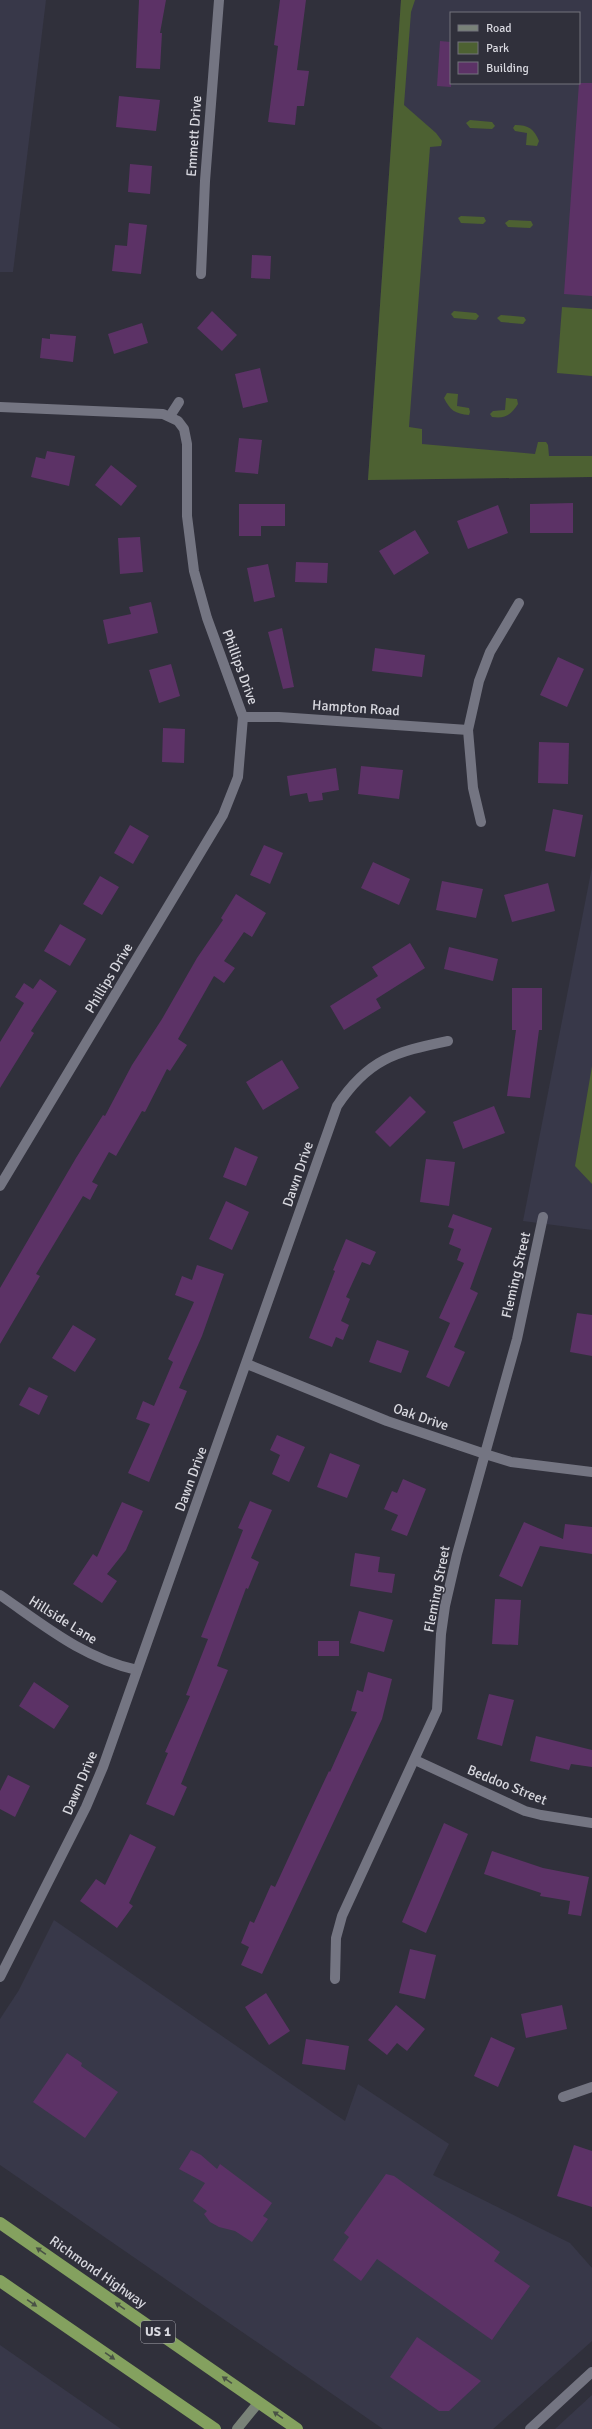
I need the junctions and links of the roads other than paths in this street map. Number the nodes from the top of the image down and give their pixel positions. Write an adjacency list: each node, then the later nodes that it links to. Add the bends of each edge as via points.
1 (219, 0): 2 (street, Emmett Drive)
2 (201, 274)
3 (178, 402): 5 (street)
4 (0, 407): 5 (street)
5 (170, 416): 7 (street, Phillips Drive, via 184,429 187,444 187,516 194,571 207,618)
6 (519, 603): 8 (street, via 490,652 479,681)
7 (243, 717): 8 (street, Hampton Road, via 279,717); 11 (street, Phillips Drive, via 238,777 223,815)
8 (468, 730): 9 (street, via 473,788)
9 (481, 822)
10 (448, 1041): 13 (street, Dawn Drive, via 387,1057 364,1073 349,1088 337,1106)
11 (0, 1186)
12 (543, 1218): 14 (street, Fleming Street, via 516,1338)
13 (247, 1364): 14 (street, Oak Drive, via 387,1421); 17 (street, Dawn Drive)
14 (485, 1454): 15 (street, Oak Drive, via 511,1462); 18 (street, Fleming Street, via 445,1606 437,1710)
15 (592, 1472)
16 (0, 1595): 17 (street, Hillside Lane, via 75,1647)
17 (137, 1670): 20 (street, Dawn Drive, via 86,1807)
18 (415, 1760): 19 (street, Beddoo Street, via 525,1811); 21 (street, Fleming Street, via 342,1916 336,1938)
19 (592, 1823)
20 (0, 1977)
21 (335, 1979)
22 (592, 2087): 23 (street)
23 (563, 2097)
24 (0, 2223): 27 (highway, Richmond Highway / US 1, one-way to 24)
25 (0, 2280): 28 (highway, one-way to 28)
26 (592, 2372): 31 (street)
27 (258, 2402): 29 (street); 30 (highway, Richmond Highway / US 1, one-way to 27)
28 (215, 2429)
29 (237, 2429)
30 (297, 2429)
31 (530, 2429)

